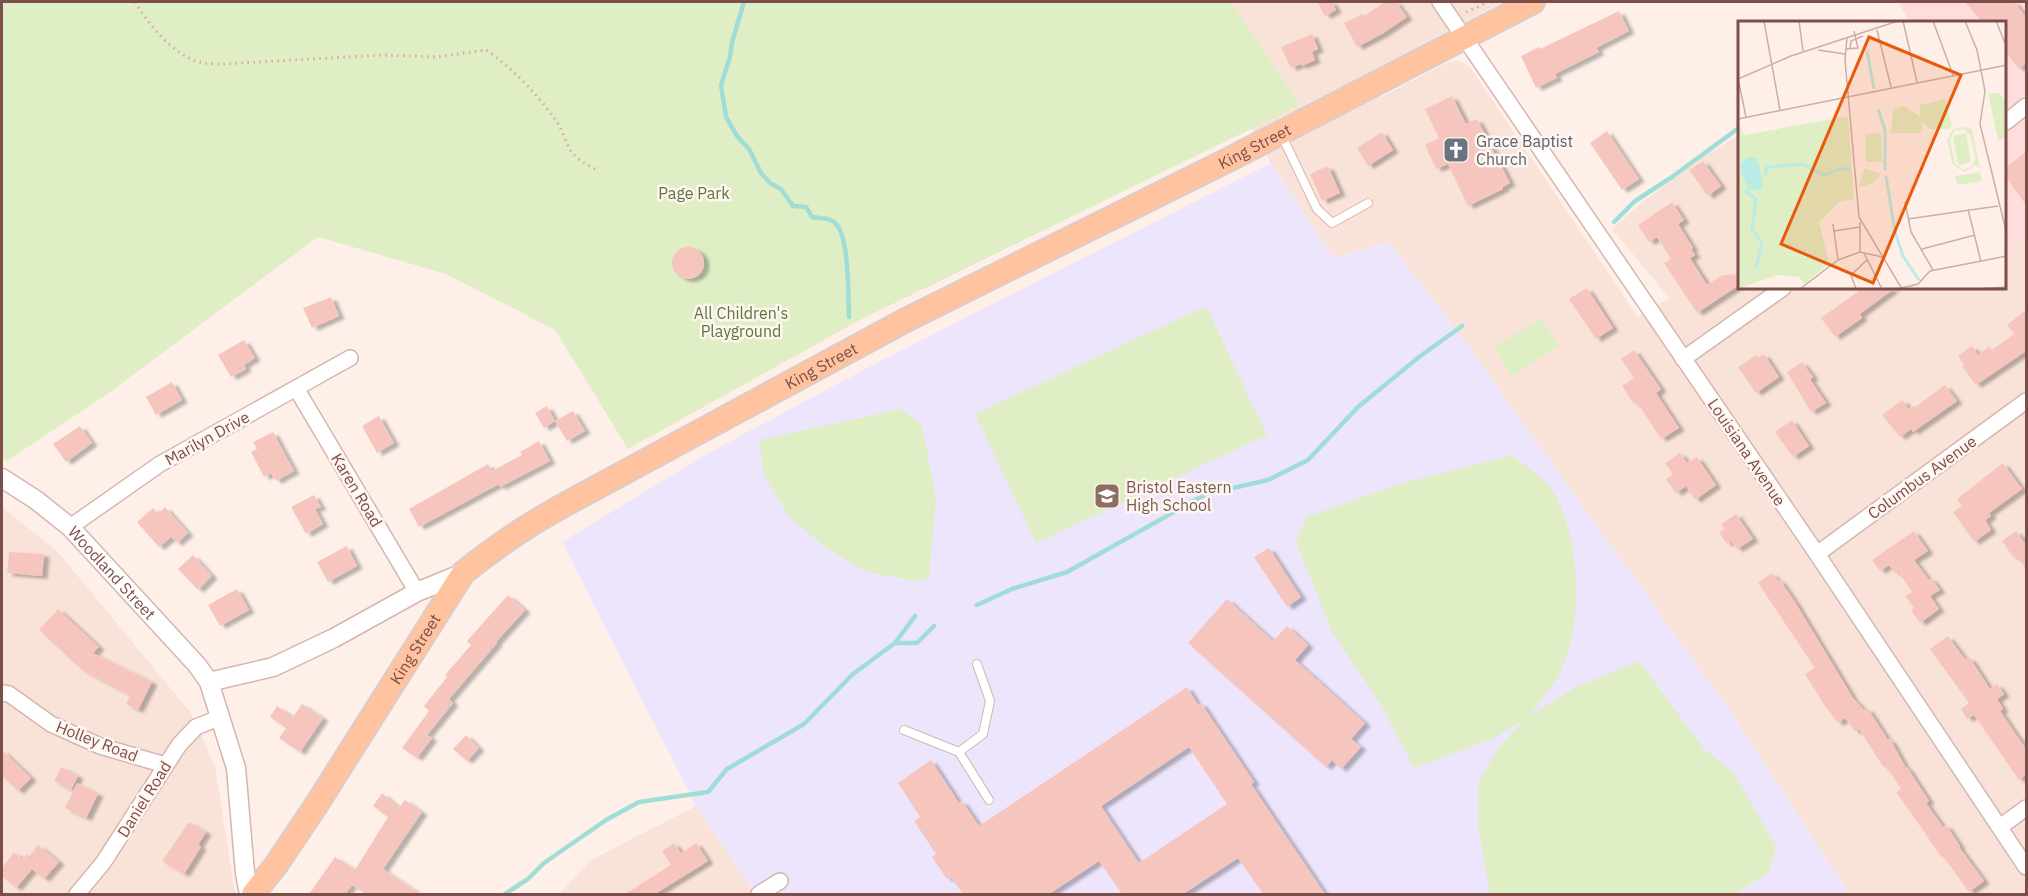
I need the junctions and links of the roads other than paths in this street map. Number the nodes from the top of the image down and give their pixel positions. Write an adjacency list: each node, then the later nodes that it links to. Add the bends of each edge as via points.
1 (1440, 2): 3 (street, Louisiana Avenue)
2 (1533, 2): 3 (main road, King Street)
3 (1466, 38): 6 (main road, King Street); 10 (street, Louisiana Avenue)
4 (2026, 106): 5 (street)
5 (2007, 121)
6 (1281, 133): 7 (lane, via 1317,209 1332,223); 16 (main road, King Street, via 780,387 522,529)
7 (1368, 203)
8 (1780, 290): 10 (street)
9 (350, 358): 11 (street, Marilyn Drive)
10 (1683, 359): 15 (street, Louisiana Avenue)
11 (296, 388): 14 (street, Marilyn Drive, via 160,464); 17 (street, Karen Road)
12 (2026, 401): 15 (street, Columbus Avenue)
13 (2, 478): 14 (street, Woodland Street)
14 (70, 527): 19 (street, Woodland Street)
15 (1817, 554): 27 (street, Louisiana Avenue)
16 (463, 573): 17 (street); 31 (main road, King Street, via 315,807)
17 (417, 592): 19 (street, via 273,667)
18 (977, 664): 23 (lane, via 990,700 983,734)
19 (209, 682): 21 (street, Woodland Street)
20 (2, 693): 24 (street, Holley Road, via 60,729 100,746)
21 (221, 717): 24 (street, Daniel Road, via 196,727); 31 (street, Woodland Street, via 236,768 245,873)
22 (904, 730): 23 (lane)
23 (959, 752): 25 (lane)
24 (165, 765): 30 (street, Daniel Road, via 103,863)
25 (989, 800)
26 (2026, 808): 27 (street)
27 (2000, 827): 28 (street, Louisiana Avenue)
28 (2026, 867)
29 (780, 881): 32 (street)
30 (77, 894)
31 (251, 894)
32 (759, 894)

